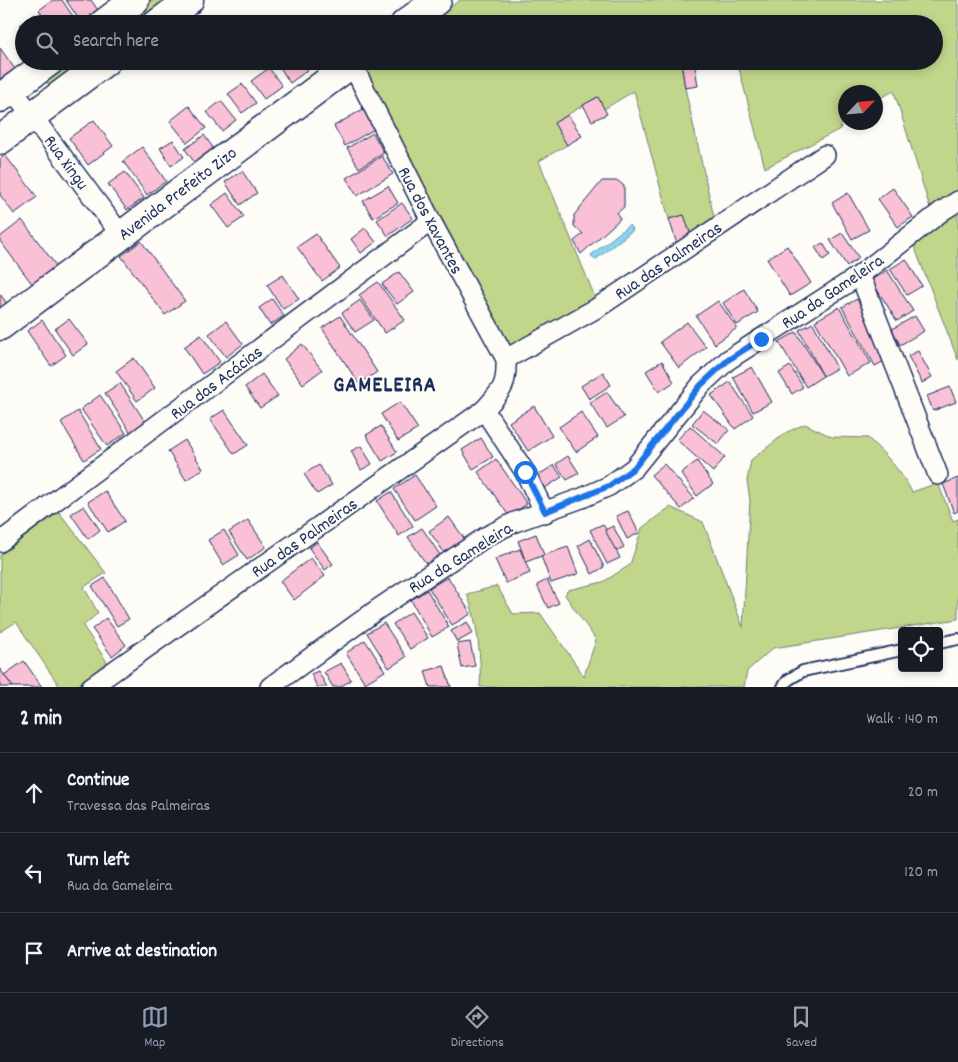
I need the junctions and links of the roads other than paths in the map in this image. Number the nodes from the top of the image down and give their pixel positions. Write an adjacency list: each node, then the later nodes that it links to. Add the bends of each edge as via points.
1 (136, 0): 4 (main road)
2 (189, 0): 5 (main road)
3 (437, 0): 6 (main road)
4 (115, 15)
5 (168, 15)
6 (417, 15)
7 (38, 70): 11 (main road)
8 (94, 70): 12 (main road)
9 (342, 70): 17 (main road, Avenida Prefeito Zizo)
10 (357, 70): 16 (street, Rua dos Xavantes)
11 (6, 93): 12 (street, Rua Xingu)
12 (33, 115): 13 (main road); 17 (street, Rua Xingu)
13 (0, 140)
14 (825, 155): 20 (street, Rua das Palmeiras)
15 (958, 201): 18 (street, Rua da Gameleira)
16 (430, 222): 20 (street, Rua dos Xavantes); 24 (street, Rua das Acácias)
17 (121, 235): 19 (main road, Avenida Prefeito Zizo)
18 (860, 275): 22 (street); 23 (street, Rua da Gameleira, via 728,360 701,385 634,468 609,486)
19 (0, 326)
20 (506, 368): 21 (street, Rua das Palmeiras, via 502,391)
21 (484, 410): 23 (street, via 525,472); 28 (street, Rua das Palmeiras)
22 (938, 475)
23 (545, 512): 29 (street, Rua da Gameleira, via 487,536)
24 (0, 542)
25 (958, 639): 26 (lane)
26 (943, 642)
27 (898, 651): 30 (lane, via 803,671)
28 (91, 687)
29 (270, 687)
30 (783, 687)

